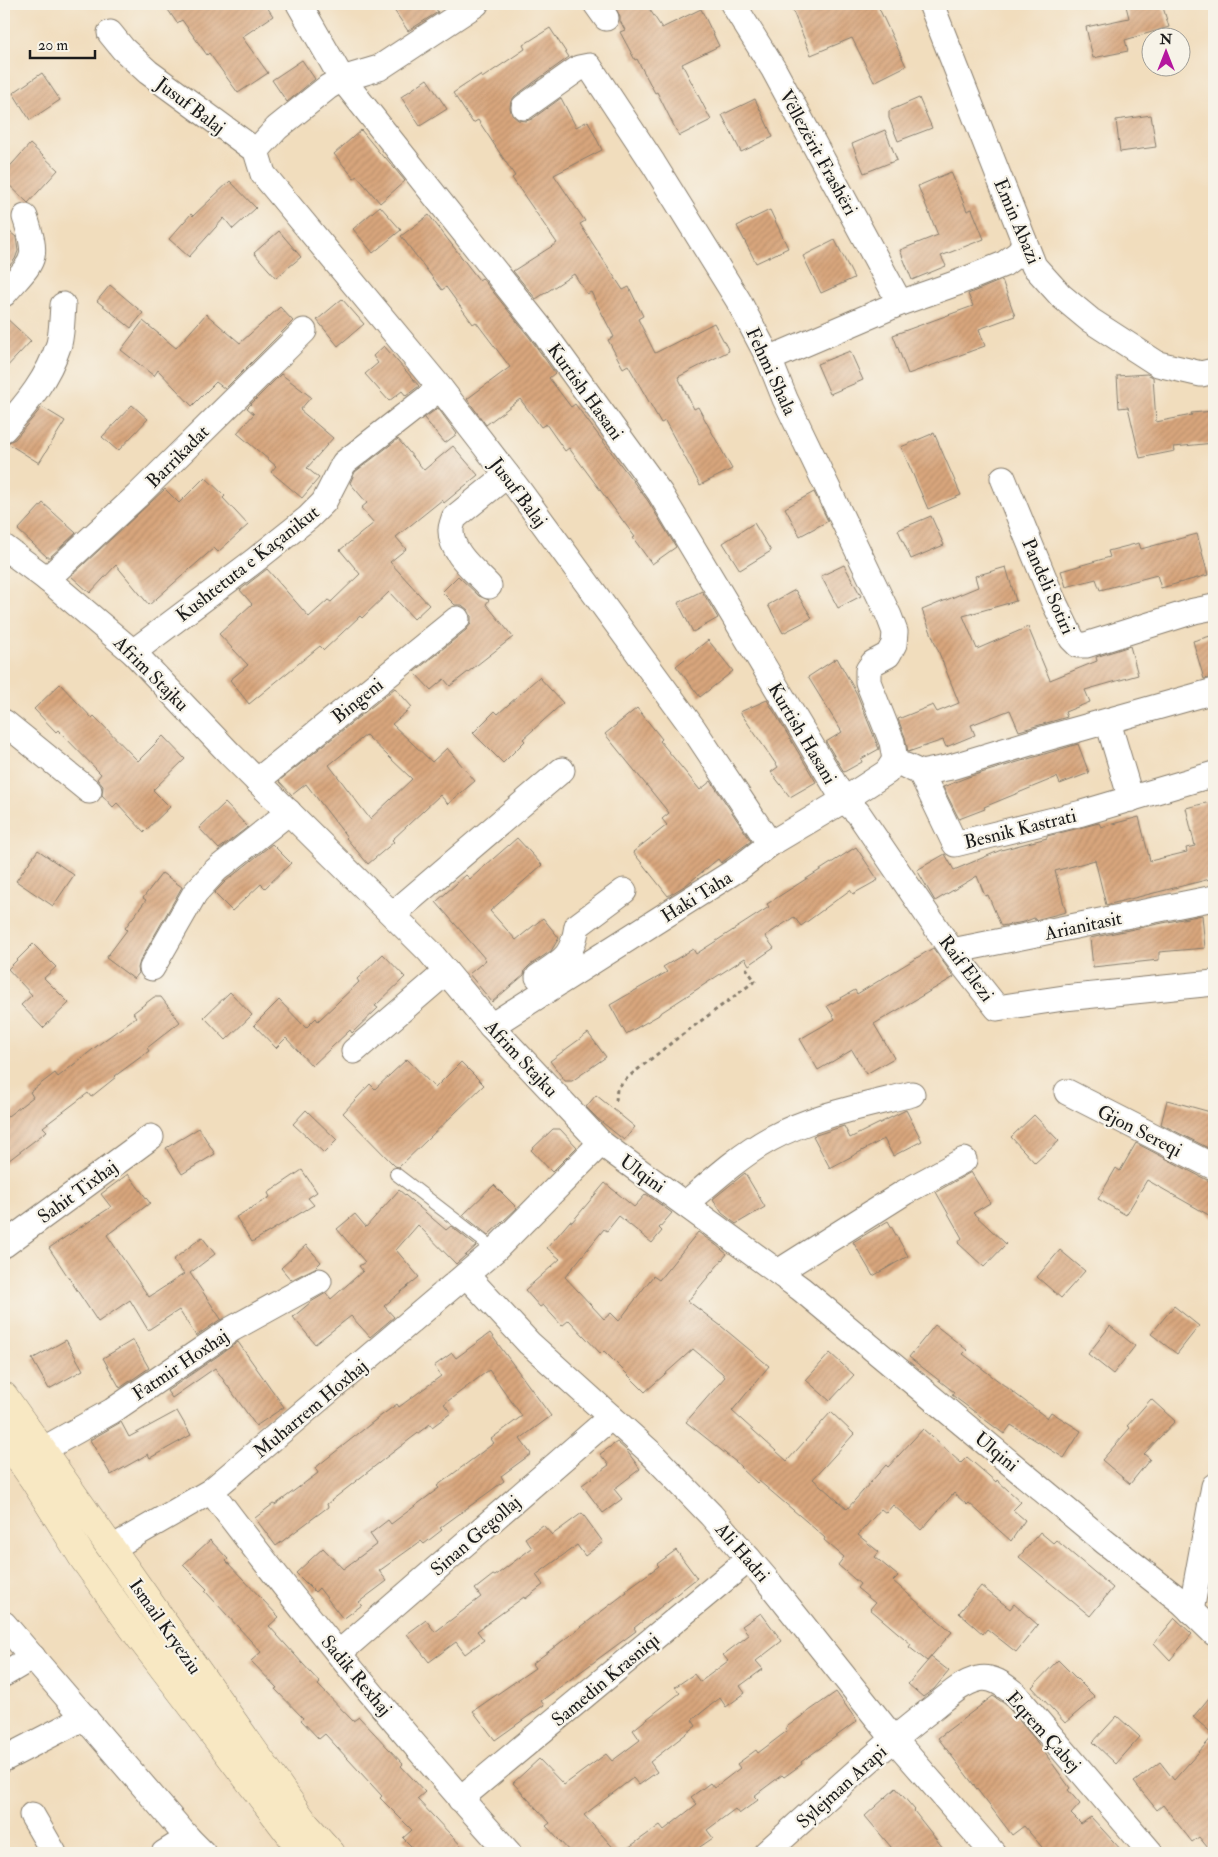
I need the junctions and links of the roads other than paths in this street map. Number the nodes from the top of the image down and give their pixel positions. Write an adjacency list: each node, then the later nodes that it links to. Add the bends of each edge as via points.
1 (299, 4): 6 (street, Kurtish Hasani)
2 (733, 4): 12 (street, Vëllezërit Frashëri, via 778,79)
3 (931, 4): 10 (street, Emin Abazi)
4 (471, 5): 6 (street, via 379,68)
5 (110, 33): 8 (street, Jusuf Balaj, via 148,72)
6 (342, 79): 8 (street, via 277,128); 37 (street, Kurtish Hasani, via 541,329 660,493)
7 (524, 107): 15 (street, Fehmi Shala, via 579,68 589,66 738,300)
8 (256, 151): 17 (street, Jusuf Balaj, via 263,174)
9 (25, 217): 11 (street, via 34,242 34,256)
10 (1024, 241): 12 (street, via 1020,252 1004,264); 16 (street, Emin Abazi, via 1034,266 1047,282 1090,320 1158,364 1201,374)
11 (4, 294)
12 (900, 303): 15 (street)
13 (63, 305): 18 (street, via 60,342 50,366 38,388)
14 (304, 331): 22 (street, Barrikadat, via 137,496)
15 (768, 359): 30 (street, Fehmi Shala, via 895,632 894,644 888,655 873,663 868,670 868,682 892,742)
16 (1214, 371)
17 (440, 388): 19 (street, Jusuf Balaj); 26 (street, Kushtetuta e Kaçanikut, via 344,463 324,502 308,518)
18 (4, 430)
19 (507, 476): 23 (street, via 454,518 450,529 458,551); 39 (street, Jusuf Balaj, via 694,728)
20 (1003, 478): 24 (street, Pandeli Sotiri, via 1053,600 1078,645)
21 (4, 546): 22 (street, Afrim Stajku)
22 (47, 579): 26 (street, Afrim Stajku)
23 (489, 586)
24 (1214, 607)
25 (457, 619): 34 (street, Bingeni)
26 (133, 652): 34 (street, Afrim Stajku)
27 (1214, 691): 29 (street)
28 (4, 722): 35 (street)
29 (1108, 722): 32 (street); 36 (street)
30 (895, 760): 32 (street); 37 (street, Haki Taha, via 887,772)
31 (562, 770): 42 (street)
32 (921, 773): 36 (street, Besnik Kastrati, via 955,844)
33 (1214, 774): 36 (street, Besnik Kastrati)
34 (258, 781): 38 (street, Afrim Stajku)
35 (89, 791)
36 (1131, 798)
37 (844, 800): 39 (street, Haki Taha); 43 (street, Raif Elezi, via 858,813)
38 (289, 812): 42 (street, Afrim Stajku); 44 (street, via 216,870 194,893)
39 (770, 844): 47 (street, Haki Taha, via 738,869)
40 (624, 891): 47 (street, via 577,926 574,945 565,959 535,978)
41 (1214, 898): 43 (street, Arianitasit)
42 (393, 914): 45 (street, Afrim Stajku)
43 (952, 951): 46 (street, Raif Elezi, via 997,1008)
44 (152, 968)
45 (446, 972): 48 (street, Afrim Stajku); 49 (street)
46 (1214, 983)
47 (537, 997): 48 (street, Haki Taha)
48 (491, 1026): 53 (street, Afrim Stajku)
49 (354, 1051)
50 (1066, 1092): 55 (street, Gjon Sereqi)
51 (912, 1094): 57 (street, Ulqini, via 804,1123 770,1140 722,1172)
52 (151, 1137): 58 (street, Sahit Tixhaj)
53 (600, 1142): 57 (street, Ulqini); 59 (street, Muharrem Hoxhaj)
54 (964, 1160): 60 (street, via 906,1192)
55 (1214, 1167)
56 (396, 1174): 59 (lane)
57 (685, 1204): 60 (street, Ulqini)
58 (4, 1245)
59 (495, 1250): 61 (street, Muharrem Hoxhaj)
60 (778, 1272): 71 (street, Ulqini)
61 (466, 1275): 64 (street, Ali Hadri, via 529,1343); 68 (street, Muharrem Hoxhaj)
62 (319, 1281): 66 (street, Fatmir Hoxhaj, via 232,1329 112,1411)
63 (4, 1396): 66 (main road, Ismail Kryeziu)
64 (611, 1417): 70 (street, Ali Hadri, via 651,1453); 74 (street, Sinan Gegollaj)
65 (4, 1437): 85 (main road, Ismail Kryeziu, via 83,1558 141,1639)
66 (42, 1450): 69 (main road, Ismail Kryeziu)
67 (1214, 1486): 71 (street)
68 (211, 1491): 69 (street, Muharrem Hoxhaj); 74 (street, Sadik Rexhaj)
69 (112, 1548): 86 (main road, Ismail Kryeziu, via 306,1825)
70 (749, 1559): 78 (street, Ali Hadri); 80 (street, Samedin Krasniqi)
71 (1191, 1611): 73 (street, Ulqini)
72 (4, 1624): 75 (street)
73 (1214, 1633)
74 (339, 1653): 80 (street, Sadik Rexhaj)
75 (34, 1657): 76 (street); 77 (street)
76 (4, 1674)
77 (85, 1717): 79 (street); 82 (street)
78 (893, 1738): 88 (street, Sylejman Arapi); 89 (street, Ali Hadri); 90 (street, Eqrem Çabej, via 964,1685 978,1679 1000,1683 1015,1694)
79 (4, 1759)
80 (460, 1799): 87 (street, Sadik Rexhaj)
81 (32, 1815): 83 (street)
82 (196, 1846): 84 (street)
83 (54, 1853)
84 (164, 1853)
85 (304, 1853)
86 (331, 1853)
87 (509, 1853)
88 (766, 1853)
89 (993, 1853)
90 (1151, 1853)

